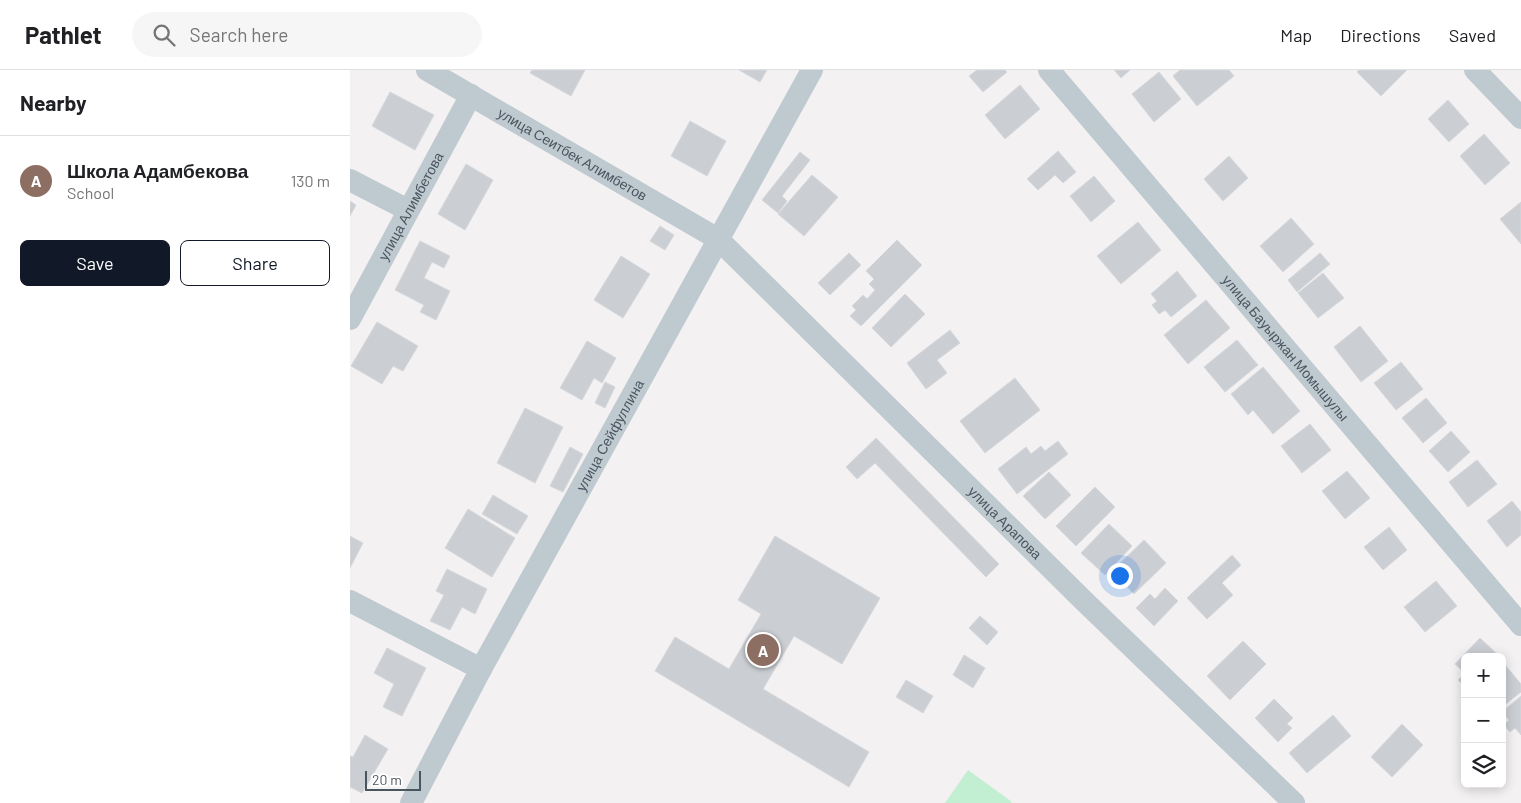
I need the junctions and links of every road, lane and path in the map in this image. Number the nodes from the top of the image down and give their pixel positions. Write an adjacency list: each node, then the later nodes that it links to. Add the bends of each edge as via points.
1 (427, 70): 5 (street, улица Сеитбек Алимбетов)
2 (812, 70): 9 (street, улица Сейфуллина)
3 (1049, 70): 12 (street, улица Бауыржан Момышулы)
4 (1476, 70): 6 (street)
5 (472, 95): 8 (street, улица Алимбетова); 9 (street, улица Сеитбек Алимбетов)
6 (1521, 118)
7 (350, 180): 8 (street)
8 (408, 210): 10 (street, улица Алимбетова)
9 (718, 239): 13 (street, улица Сейфуллина); 15 (street, улица Арапова, via 1084,601)
10 (350, 319)
11 (350, 601): 13 (street)
12 (1521, 625)
13 (481, 669): 14 (street, улица Сейфуллина)
14 (415, 802)
15 (1294, 803)

